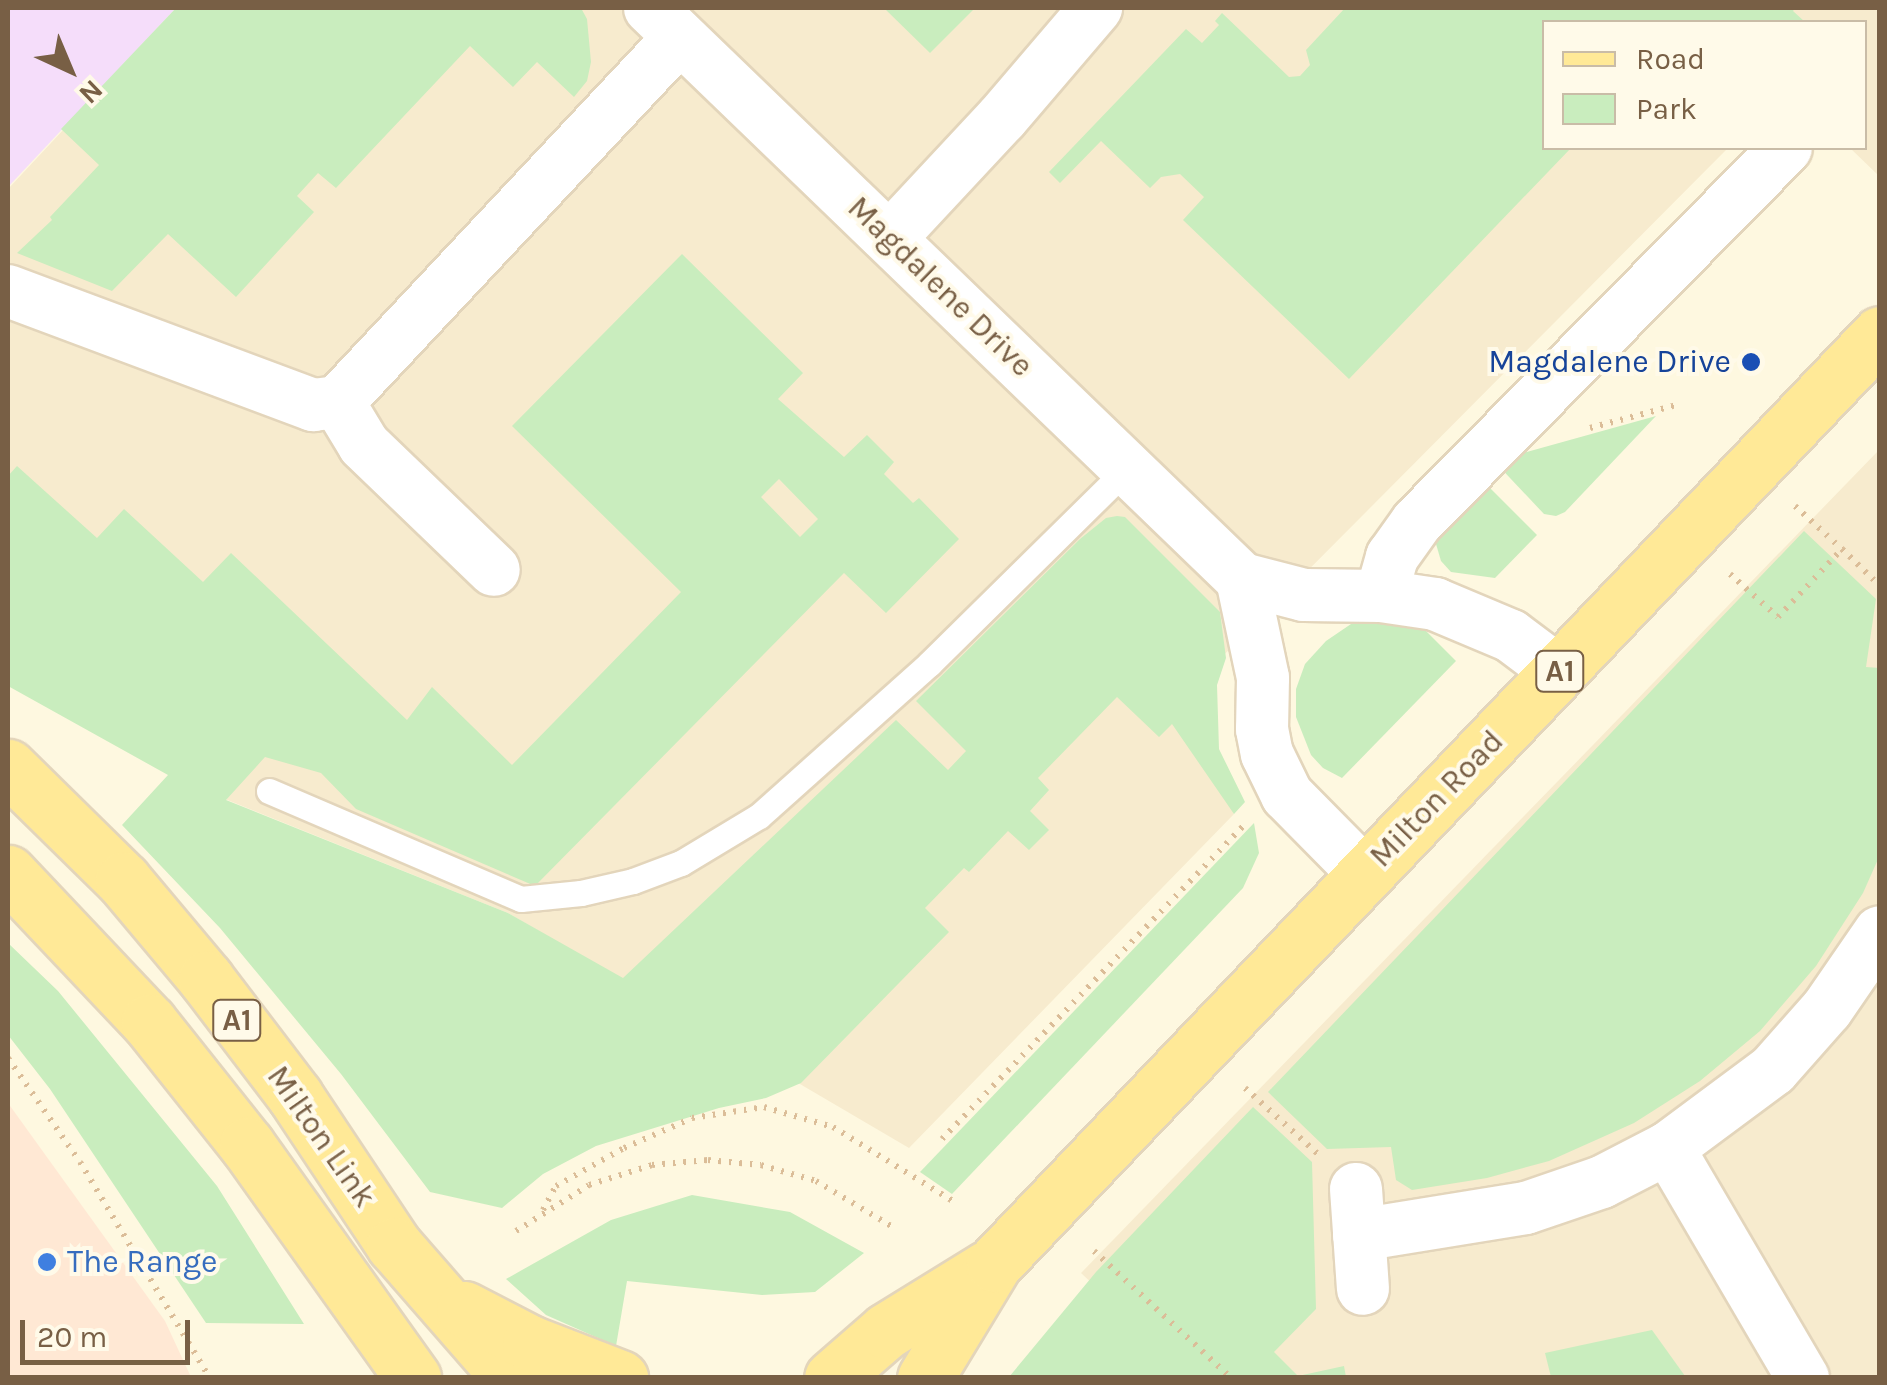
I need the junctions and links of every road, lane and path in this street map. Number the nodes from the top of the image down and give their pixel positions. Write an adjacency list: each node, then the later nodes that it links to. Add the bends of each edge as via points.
1 (1096, 8): 4 (street)
2 (665, 22): 4 (street, Magdalene Drive); 7 (street, Magdalene Drive)
3 (1784, 150): 13 (street, via 1418,522)
4 (890, 238): 8 (street, Magdalene Drive)
5 (8, 291): 7 (street, via 313,406)
6 (1880, 334): 9 (main road, Milton Road / A1)
7 (338, 402): 10 (street, via 364,445)
8 (1128, 468): 11 (street, Magdalene Drive); 17 (lane, via 929,664 759,816 681,862 633,881 521,900)
9 (1688, 536): 12 (path, via 1778,616 1842,549); 14 (main road, Milton Road / A1)
10 (494, 570)
11 (1242, 578): 13 (street); 15 (street)
12 (1880, 586)
13 (1358, 597): 14 (street, via 1435,604 1488,624); 15 (street, via 1285,639)
14 (1559, 672): 20 (main road, Milton Road / A1)
15 (1263, 678): 20 (street, via 1262,729 1281,788)
16 (8, 767): 34 (main road, Milton Link / A1, via 122,880 206,979 394,1244)
17 (270, 790)
18 (1247, 822): 24 (path)
19 (8, 873): 37 (main road, Milton Link / A1, via 174,1052)
20 (1365, 874): 32 (main road, Milton Road / A1)
21 (1880, 932): 25 (street, via 1774,1070)
22 (8, 1058): 36 (path, via 80,1162)
23 (1245, 1088): 28 (path)
24 (942, 1139)
25 (1668, 1148): 28 (street, via 1602,1182 1526,1208); 43 (street)
26 (953, 1201): 27 (path, via 833,1127 764,1107 692,1118 624,1148 556,1186)
27 (543, 1210): 29 (path, via 589,1185 652,1165 708,1160 761,1165 816,1181); 30 (path)
28 (1357, 1212): 33 (street)
29 (893, 1227)
30 (516, 1231)
31 (1094, 1251): 42 (path)
32 (994, 1264): 35 (main road, Milton Road / A1, via 886,1331); 41 (main road, Milton Road / A1)
33 (1362, 1289)
34 (440, 1296): 38 (main road, Milton Link / A1); 39 (main road, A1, via 530,1343)
35 (838, 1372): 40 (main road, A1)
36 (210, 1378)
37 (412, 1378)
38 (510, 1378)
39 (620, 1378)
40 (788, 1378)
41 (925, 1378)
42 (1231, 1378)
43 (1803, 1378)

